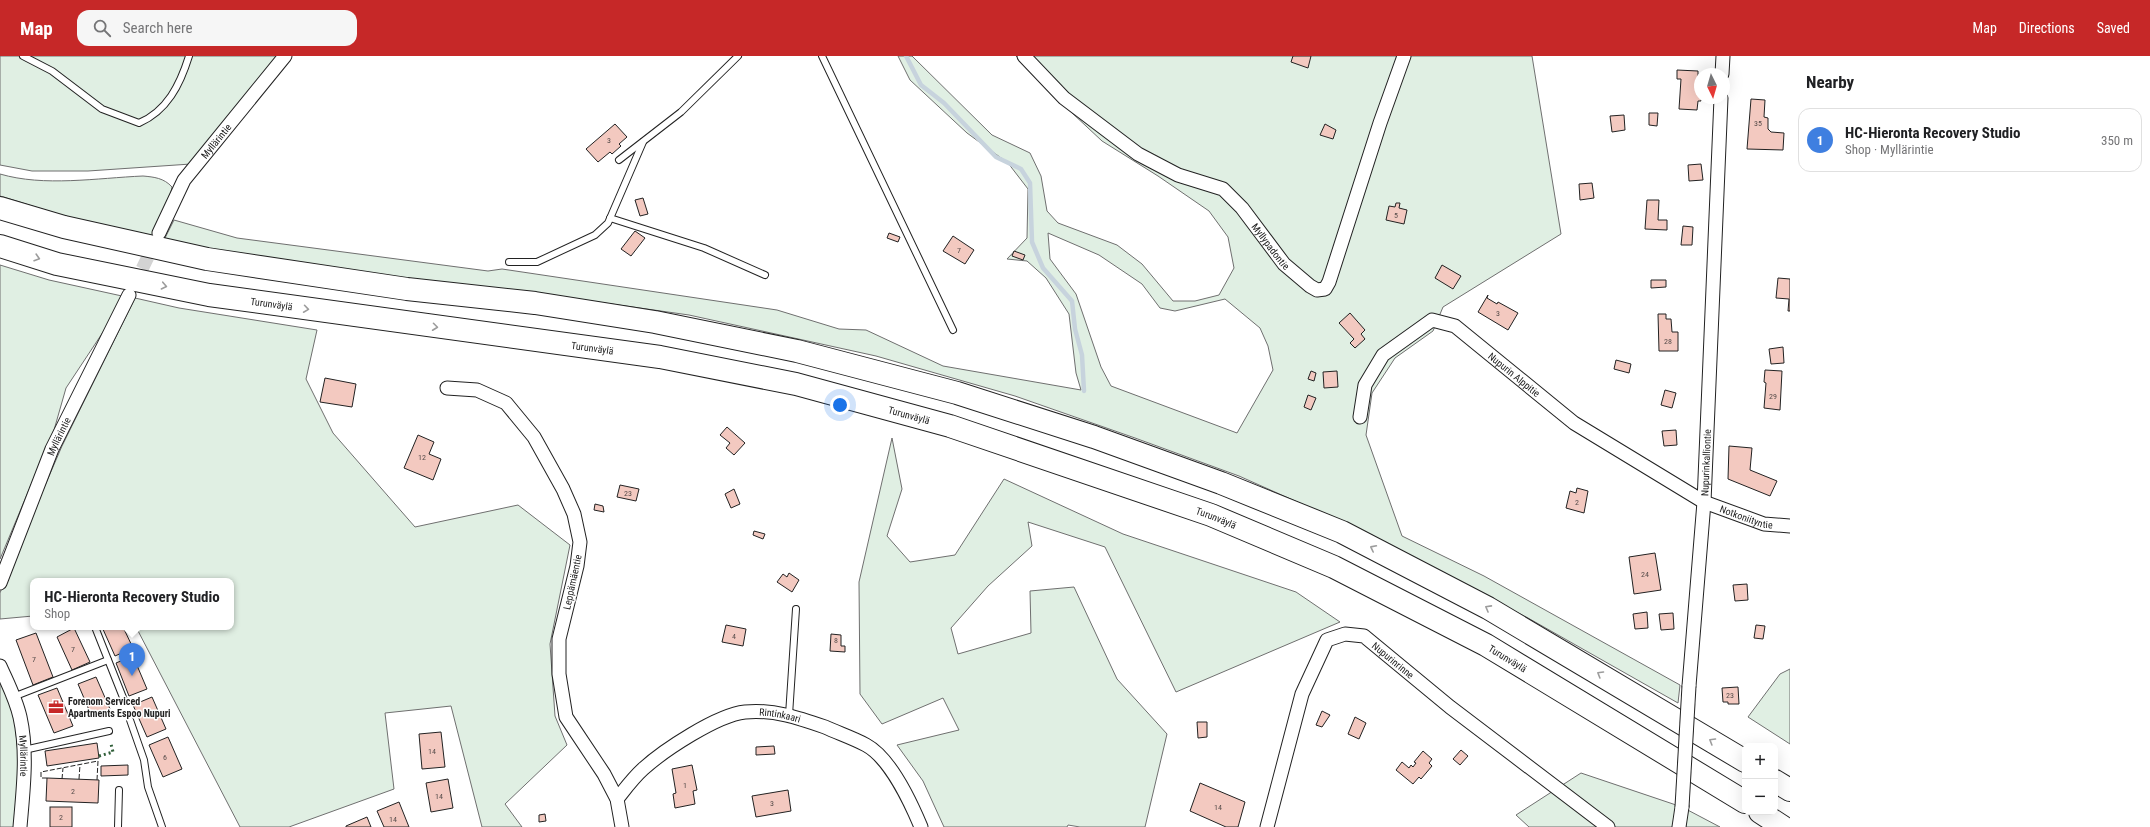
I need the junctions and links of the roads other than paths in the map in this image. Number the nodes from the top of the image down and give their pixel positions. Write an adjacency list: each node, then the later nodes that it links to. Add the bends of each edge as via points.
1 (23, 56): 2 (lane, via 52,71 102,109 138,123 152,117 170,100)
2 (189, 56)
3 (285, 56): 15 (street, Myllärintie, via 184,180)
4 (738, 56): 11 (lane, via 681,112)
5 (822, 56): 20 (lane)
6 (1024, 56): 7 (street, Myllypadontie, via 1064,98 1138,154 1178,175 1223,189 1242,208 1284,264 1317,290 1325,289 1329,282)
7 (1404, 56)
8 (1723, 56): 9 (street)
9 (1722, 68)
10 (1721, 104): 23 (street, Nupurinkalliontie)
11 (643, 142): 12 (lane); 14 (lane)
12 (619, 160)
13 (0, 208): 36 (highway, one-way to 13, via 1488,608 1342,532 1221,482 1094,437 957,393 797,351 655,322 535,303 407,289 206,259 64,227)
14 (610, 218): 17 (lane, via 595,235 537,262); 18 (lane, via 704,248)
15 (159, 233)
16 (0, 246): 41 (highway, Turunväylä, one-way to 41, via 57,264 209,295 660,357 796,384 950,426 1211,515 1334,567 1486,645)
17 (509, 262)
18 (765, 275)
19 (130, 295): 25 (street, Myllärintie, via 52,449)
20 (953, 330)
21 (447, 388): 40 (street, Leppämäentie, via 477,390 506,403 534,437 574,514 580,542 577,566 559,639 559,674 563,702 566,717 604,774)
22 (1360, 417): 23 (street, Nupurin Alppitie, via 1365,385 1383,355 1432,320 1455,326 1574,424)
23 (1704, 502): 24 (street, Notkoniityntie, via 1764,524); 50 (street, Nupurinkalliontie, bridge)
24 (1790, 526)
25 (0, 584)
26 (796, 609): 32 (lane)
27 (96, 630): 28 (lane)
28 (108, 660): 30 (lane); 31 (lane)
29 (0, 666): 30 (street, Myllärintie)
30 (13, 696): 35 (street, Myllärintie, via 20,716)
31 (124, 700)
32 (789, 715): 40 (street, Rintinkaari, via 744,712 721,719 661,754 641,771); 47 (street, Rintinkaari, via 868,745 889,767 906,792)
33 (130, 720): 45 (lane)
34 (108, 731): 35 (lane)
35 (24, 750): 43 (street, Myllärintie)
36 (1742, 759)
37 (1778, 783): 39 (highway)
38 (119, 790): 44 (lane)
39 (1790, 790)
40 (617, 799): 46 (street, Leppämäentie)
41 (1742, 800)
42 (1765, 815): 51 (highway)
43 (20, 827)
44 (118, 827)
45 (162, 827)
46 (622, 827)
47 (921, 827)
48 (1267, 827): 49 (street, Nupurinrinne, via 1302,694 1327,640 1345,634 1364,636 1450,707)
49 (1608, 827)
50 (1679, 827)
51 (1783, 827)

